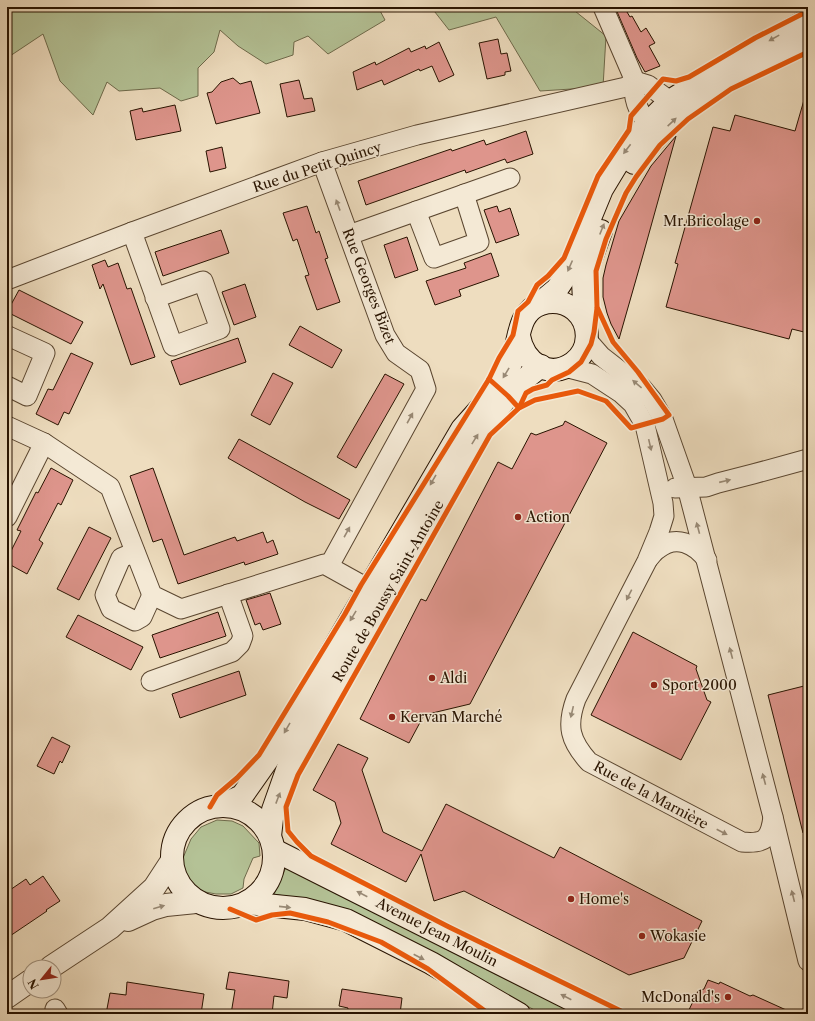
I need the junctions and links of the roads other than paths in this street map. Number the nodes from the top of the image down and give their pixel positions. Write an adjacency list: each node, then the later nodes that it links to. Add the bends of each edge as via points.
1 (603, 7): 4 (street)
2 (808, 20): 5 (main road, one-way to 5, via 743,55)
3 (808, 40): 16 (main road, one-way to 3, via 583,281 610,208 626,175 647,147 673,120 720,85)
4 (635, 81): 5 (street, via 648,85); 6 (street, via 633,92 638,109); 7 (street, Rue du Petit Quincy, via 626,87 418,135)
5 (670, 101): 6 (main road)
6 (647, 124): 15 (main road, one-way to 15, via 624,151 602,189 567,274 557,289)
7 (322, 162): 11 (street, Rue du Petit Quincy); 12 (street, Rue Georges Bizet, one-way to 7)
8 (510, 178): 9 (street)
9 (464, 194): 10 (street); 10 (street, via 479,242 434,258)
10 (416, 211): 12 (street)
11 (132, 232): 13 (street, Rue du Petit Quincy); 14 (street)
12 (349, 235): 31 (street, Rue Georges Bizet, one-way to 12, via 426,389 420,370 396,353 385,335)
13 (7, 280)
14 (155, 298)
15 (539, 304): 16 (main road, via 550,301 570,306); 17 (main road, via 524,318)
16 (586, 330): 20 (main road, via 584,348 580,356); 25 (street, Rue de la Marnière, one-way to 16, via 663,419 652,400 642,388 601,356)
17 (519, 336): 19 (main road, via 522,349 528,358); 32 (main road, Route de Boussy Saint-Antoine, one-way to 32, via 511,364 497,387 462,429)
18 (7, 338): 21 (street, via 8,336 46,353 26,396)
19 (541, 366): 20 (main road, via 553,369); 38 (main road, Route de Boussy Saint-Antoine, one-way to 19, via 273,810 291,759 475,438 508,396)
20 (565, 367): 26 (street, Rue de la Marnière, one-way to 26, via 592,374 633,404 645,425)
21 (7, 386)
22 (7, 426): 23 (street)
23 (44, 442): 27 (street); 28 (street, via 110,487)
24 (808, 459): 25 (street, one-way to 24, via 706,487)
25 (687, 487): 26 (street); 29 (street, Rue de la Marnière, one-way to 25)
26 (660, 490): 30 (street, Rue de la Marnière, via 664,516)
27 (8, 513)
28 (135, 552): 34 (street); 34 (street, via 121,558 105,595 111,609 135,621 142,617)
29 (707, 560): 30 (street, Rue de la Marnière, via 691,544 679,542 658,549); 37 (street, Rue de la Marnière, one-way to 29)
30 (647, 561): 37 (street, Rue de la Marnière, one-way to 37, via 571,712 570,726 575,742 580,752 594,766 742,842 761,842 766,838 772,829)
31 (329, 566): 32 (street); 33 (street, via 324,564)
32 (369, 589): 36 (main road, Route de Boussy Saint-Antoine, one-way to 36, via 265,766 242,796)
33 (228, 594): 34 (street, via 181,609); 35 (street, via 243,636 240,644 232,652)
34 (152, 596)
35 (151, 681)
36 (220, 806): 38 (main road, via 244,810 254,817 263,825); 39 (main road, via 200,811 182,825 172,849)
37 (773, 817): 44 (street, Rue de la Marnière, one-way to 37)
38 (272, 843): 41 (main road, via 274,866 269,881 259,894); 48 (main road, Avenue Jean Moulin, one-way to 38)
39 (171, 862): 40 (main road, via 175,877 184,891); 42 (main road, via 154,888)
40 (196, 902): 41 (main road, via 219,909 230,909); 42 (main road, one-way to 40, via 152,909)
41 (246, 904): 47 (main road, one-way to 47, via 305,909 346,920 431,963)
42 (110, 928): 43 (main road)
43 (62, 960)
44 (808, 961)
45 (22, 987): 46 (main road)
46 (7, 997)
47 (519, 1014)
48 (600, 1014)

